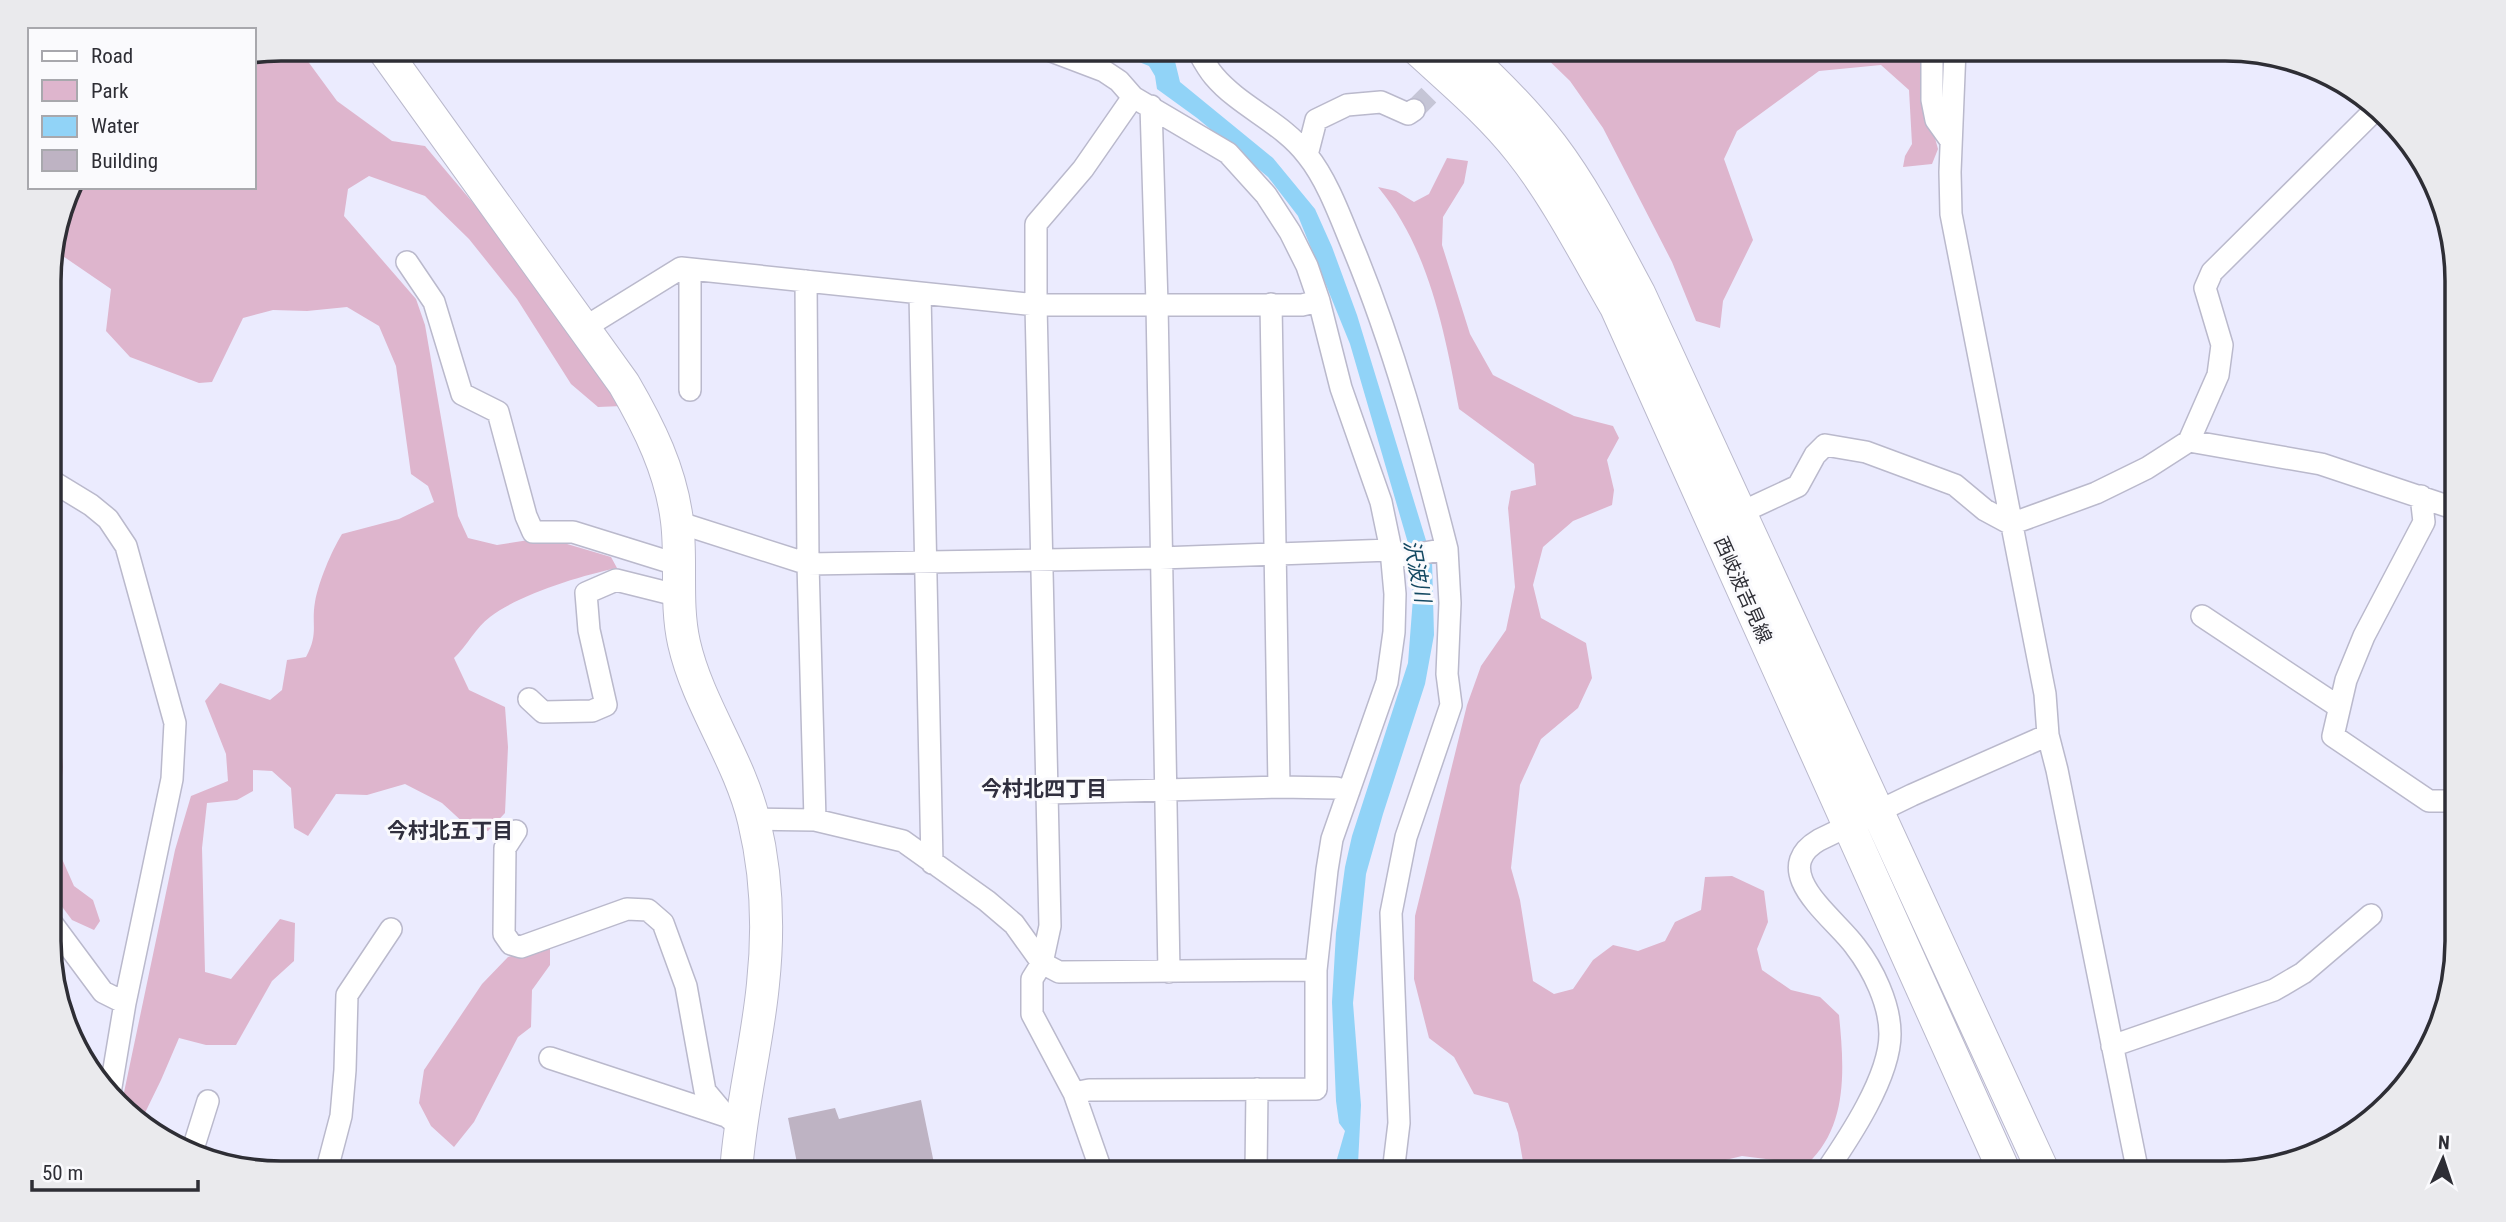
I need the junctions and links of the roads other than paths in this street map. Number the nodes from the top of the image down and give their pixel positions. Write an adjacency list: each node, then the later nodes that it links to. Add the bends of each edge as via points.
1 (392, 61): 21 (main road)
2 (1078, 61): 8 (street, via 1104,71)
3 (1204, 61): 12 (street, via 1229,91)
4 (1430, 61): 51 (main road, 西岐波吉見線, via 1521,152 1616,307)
5 (1473, 61): 27 (main road, 西岐波吉見線, via 1552,146 1593,208 1639,293)
6 (1932, 61): 11 (street, via 1936,120)
7 (1954, 61): 11 (street)
8 (1142, 102): 17 (street, via 1228,153 1266,195 1307,266); 18 (street); 20 (street, via 1036,223)
9 (1414, 110): 12 (street, via 1408,114 1381,102 1347,105 1316,120)
10 (2369, 116): 23 (street, via 2212,272 2205,288 2222,345 2218,375)
11 (1951, 141): 29 (street, via 1951,214)
12 (1307, 155): 30 (street, via 1336,205 1390,342 1424,456)
13 (407, 262): 37 (street, via 434,302 462,394 498,412 533,532 573,532)
14 (690, 269): 15 (street); 21 (street, via 681,268); 22 (street)
15 (806, 282): 16 (street); 36 (street)
16 (920, 294): 20 (street); 35 (street)
17 (1319, 301): 19 (street); 31 (street, via 1341,388)
18 (1157, 304): 19 (street); 20 (street); 33 (street)
19 (1271, 304): 32 (street)
20 (1036, 305): 34 (street)
21 (584, 328): 28 (main road, via 624,384 656,443)
22 (690, 390)
23 (2189, 442): 25 (street, via 2321,464); 29 (street, via 2096,493)
24 (62, 487): 60 (street, via 108,519 126,546 175,723 172,779)
25 (2421, 496): 26 (street); 41 (street, via 2424,522 2364,635)
26 (2445, 505)
27 (1740, 513): 29 (street, via 1798,486 1825,445 1866,452 1955,485 1984,510); 48 (main road, 西岐波吉見線)
28 (677, 522): 36 (street); 37 (main road)
29 (2011, 524): 42 (street, via 2045,694)
30 (1443, 550): 31 (street); 69 (street, via 1450,603 1447,674 1451,705 1406,837 1391,913 1399,1123)
31 (1399, 553): 32 (street); 45 (street, via 1387,682)
32 (1273, 554): 33 (street); 43 (street)
33 (1160, 558): 34 (street); 44 (street)
34 (1042, 560): 35 (street); 46 (street)
35 (925, 561): 36 (street); 53 (street)
36 (808, 564): 50 (street)
37 (679, 565): 38 (main road)
38 (680, 596): 40 (street, via 616,580 586,593 589,630 606,705 592,711 543,712); 49 (main road, via 690,662 734,759)
39 (2202, 616): 41 (street)
40 (529, 699)
41 (2339, 707): 47 (street, via 2333,736 2429,801)
42 (2048, 735): 48 (street); 61 (street)
43 (1279, 787): 44 (street); 45 (street)
44 (1166, 788): 46 (street); 59 (street)
45 (1349, 791): 58 (street, via 1326,870)
46 (1047, 793): 57 (street, via 1050,926)
47 (2445, 801)
48 (1880, 812): 51 (street); 72 (main road, 西岐波吉見線)
49 (754, 819): 50 (street); 67 (main road, via 764,871 766,945 763,987)
50 (815, 820): 53 (street, via 903,841)
51 (1849, 826): 70 (street, via 1811,845 1802,857 1799,873 1806,890 1865,959 1887,1010 1890,1035 1873,1091); 71 (main road, 西岐波吉見線)
52 (516, 831): 67 (street, via 505,848 504,934 511,944 521,947 627,909 648,910 663,923 686,986 705,1091)
53 (932, 863): 57 (street, via 1014,924)
54 (2371, 915): 61 (street, via 2303,973 2274,989)
55 (391, 929): 74 (street, via 347,995 341,1116)
56 (61, 935): 60 (street, via 103,992)
57 (1042, 963): 59 (street, via 1059,972); 65 (street, via 1032,979 1032,1014)
58 (1316, 970): 59 (street); 64 (street, via 1316,1089)
59 (1169, 972)
60 (125, 1003): 63 (street)
61 (2112, 1046): 73 (street)
62 (550, 1058): 67 (street)
63 (112, 1081)
64 (1257, 1089): 65 (street); 77 (street)
65 (1074, 1093): 76 (street)
66 (208, 1101): 68 (street)
67 (733, 1121): 75 (main road)
68 (195, 1143)
69 (1395, 1160)
70 (1834, 1160)
71 (2000, 1160)
72 (2040, 1160)
73 (2136, 1160)
74 (329, 1161)
75 (735, 1161)
76 (1098, 1161)
77 (1256, 1161)

